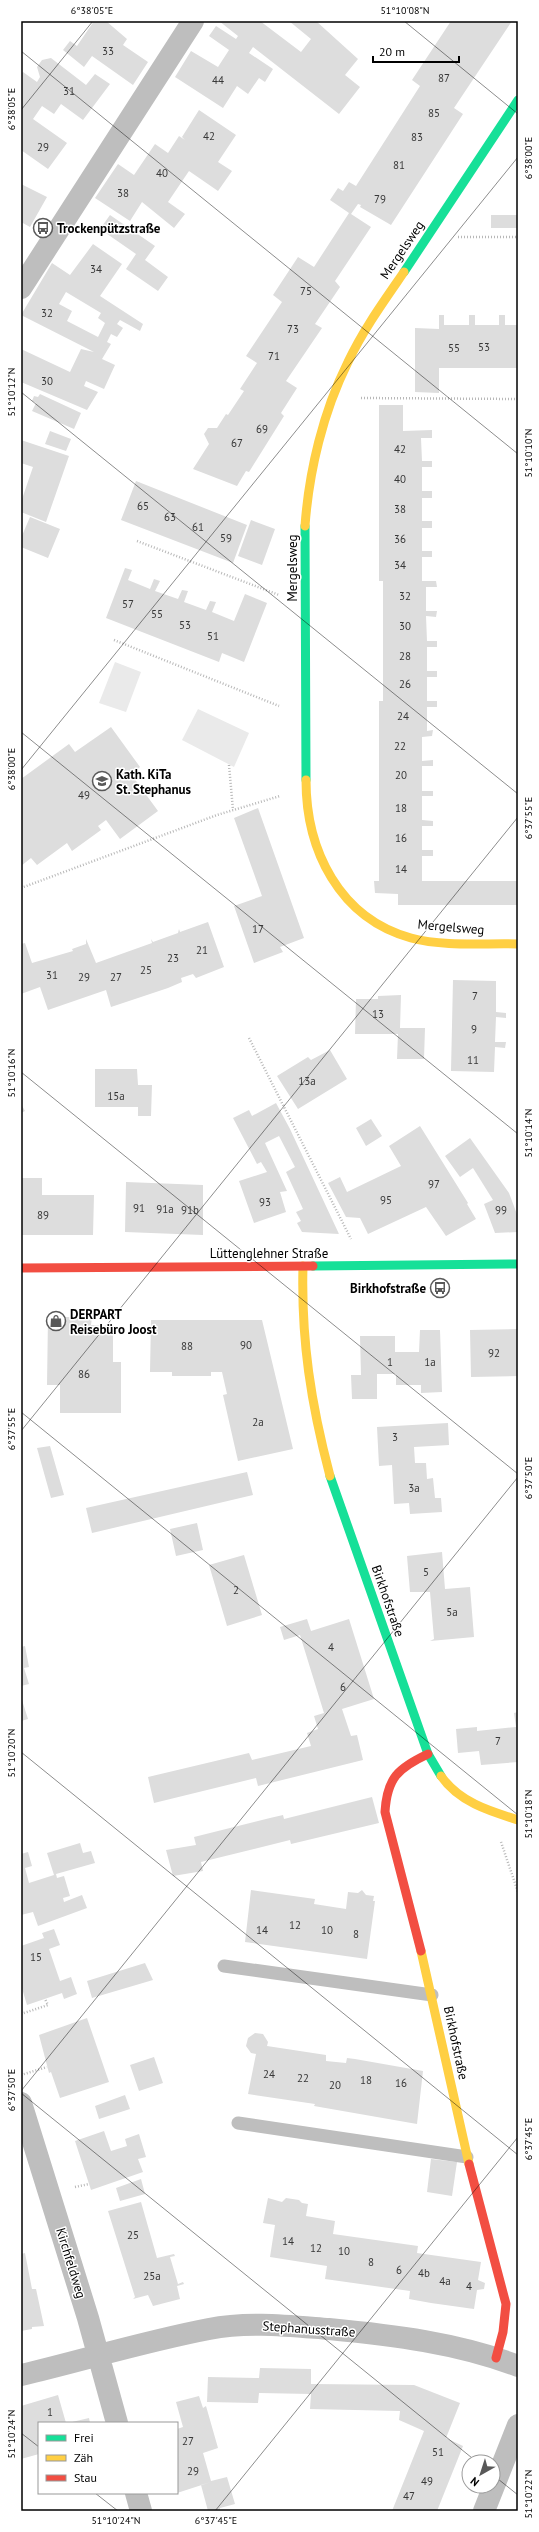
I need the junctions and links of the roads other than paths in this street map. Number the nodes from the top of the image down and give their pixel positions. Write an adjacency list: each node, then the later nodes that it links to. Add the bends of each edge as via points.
1 (193, 21): 3 (street)
2 (518, 100): 4 (street, Mergelsweg, via 367,327 347,363 321,431 307,498 305,605 308,822 322,866 333,883 363,912 381,925 416,939)
3 (21, 288)
4 (518, 944)
5 (518, 1264): 6 (street, Lüttenglehner Straße)
6 (303, 1266): 7 (street, Lüttenglehner Straße); 8 (street, Birkhofstraße, via 302,1314 308,1379 330,1475)
7 (21, 1268)
8 (428, 1754): 9 (street, Birkhofstraße, via 448,1787 490,1812); 11 (street, Birkhofstraße, via 398,1770 385,1796 385,1812)
9 (518, 1820)
10 (224, 1966): 11 (lane)
11 (432, 1995): 14 (street, Birkhofstraße)
12 (21, 2103): 15 (street, Kirchfeldweg)
13 (238, 2123): 14 (lane)
14 (467, 2156): 16 (street, Birkhofstraße, via 506,2304 503,2332)
15 (99, 2357): 16 (street, Stephanusstraße, via 210,2329 288,2325 429,2342); 18 (street, Stephanusstraße); 19 (street, Kirchfeldweg)
16 (496, 2358): 17 (street, Stephanusstraße)
17 (518, 2366)
18 (21, 2375)
19 (117, 2422)
20 (518, 2425): 23 (street)
21 (136, 2494): 22 (street)
22 (141, 2511)
23 (484, 2511)

